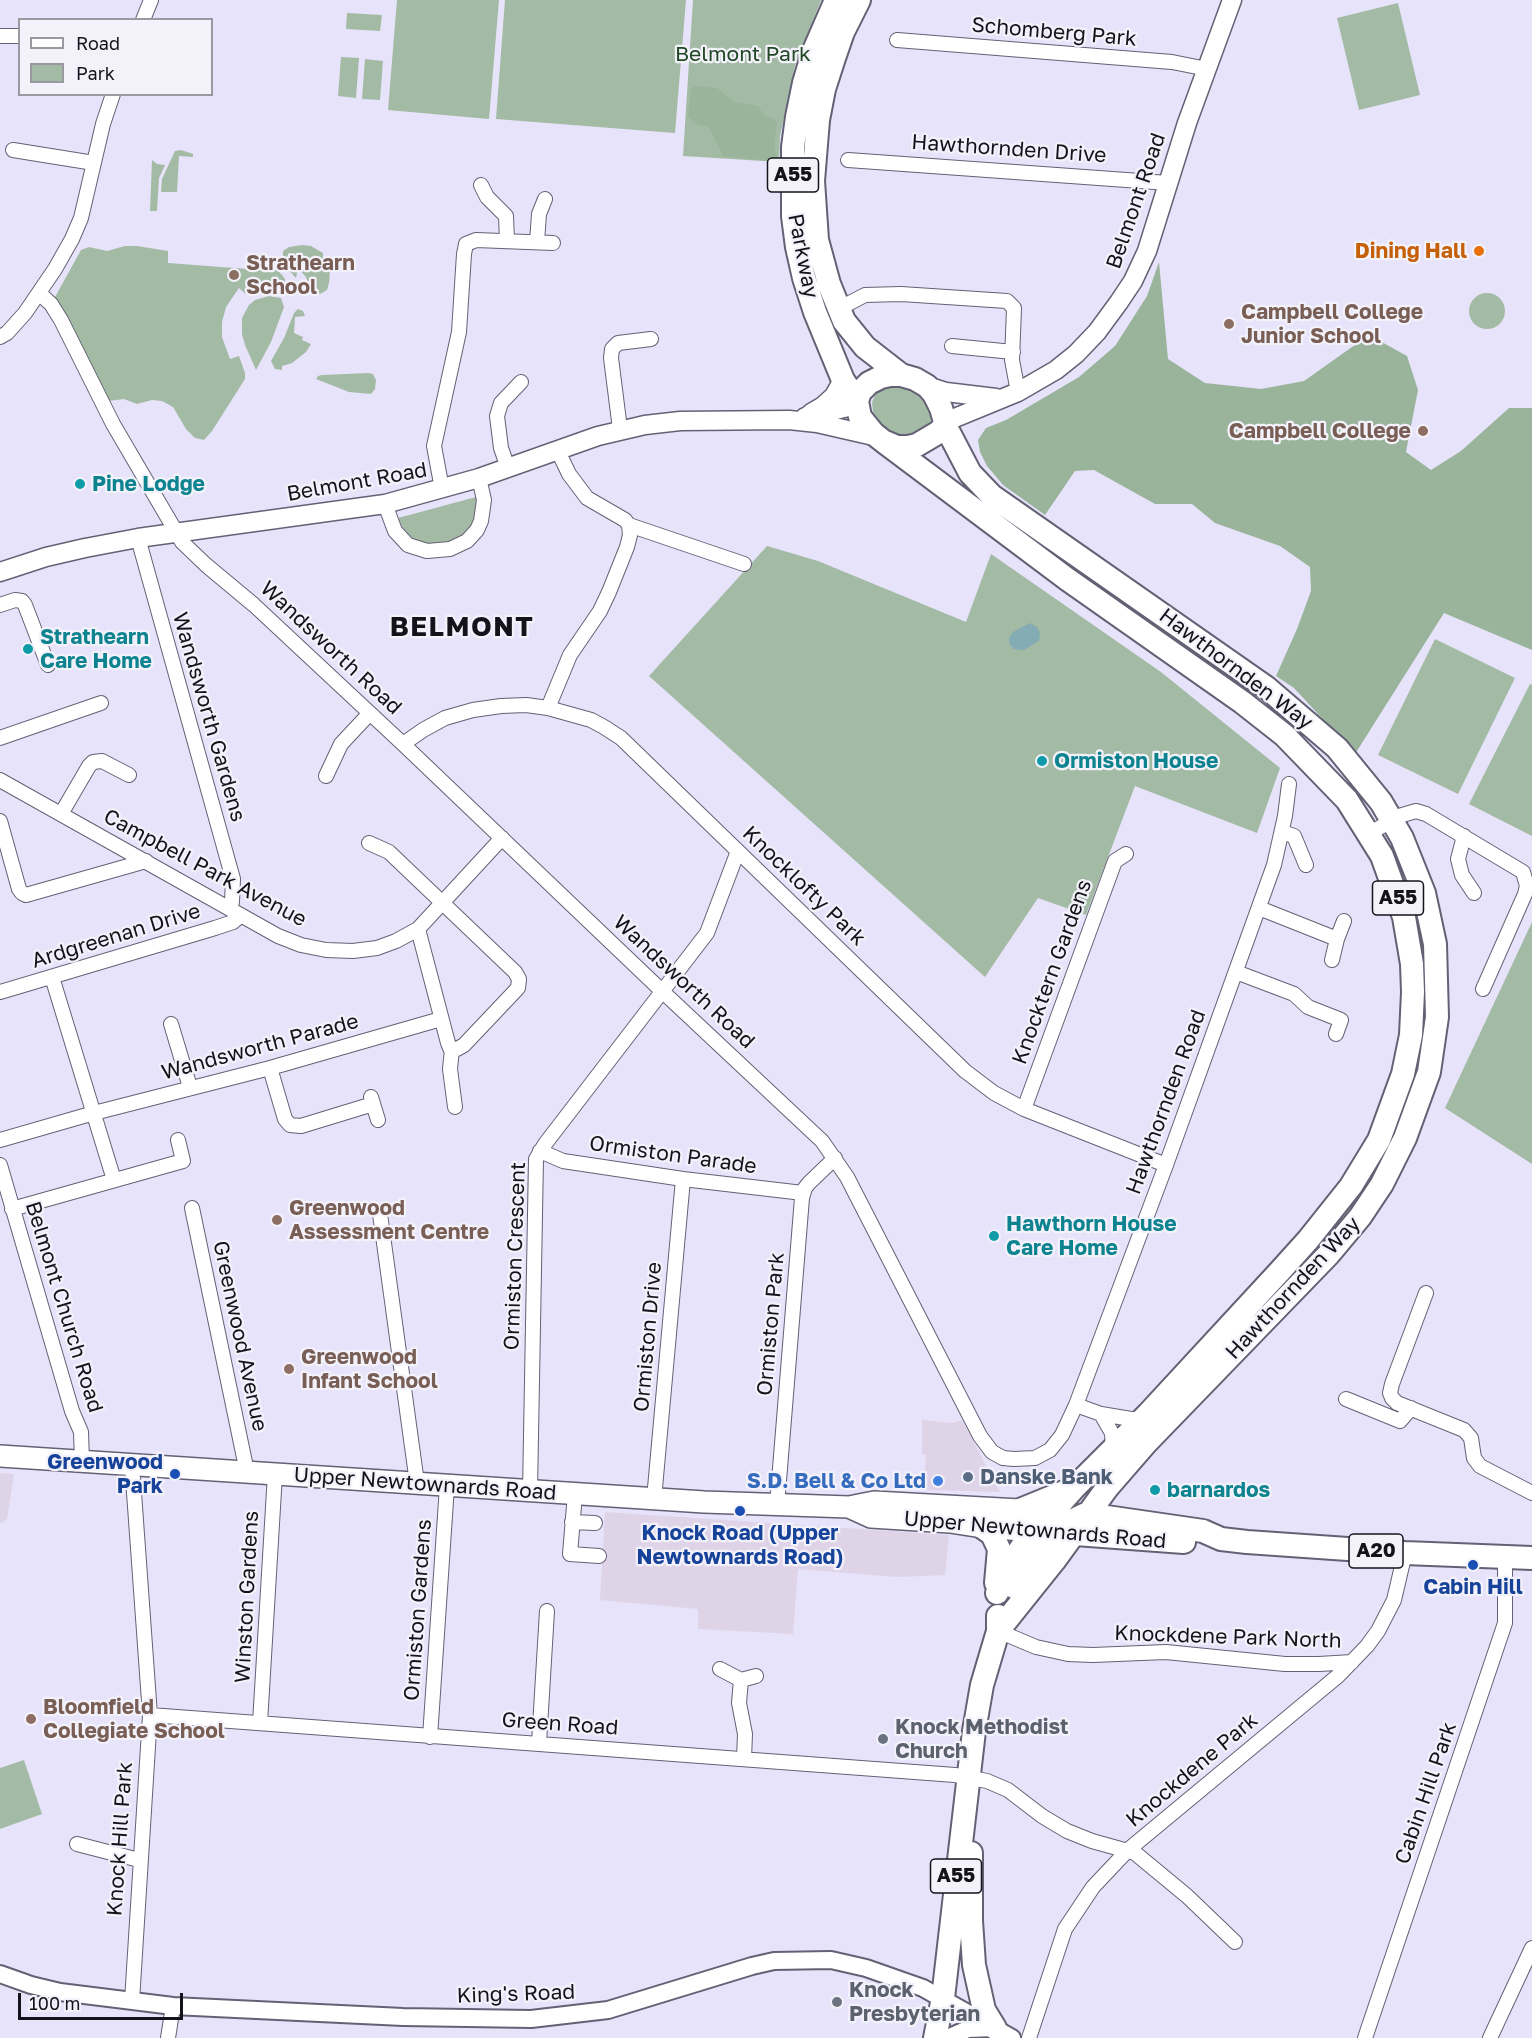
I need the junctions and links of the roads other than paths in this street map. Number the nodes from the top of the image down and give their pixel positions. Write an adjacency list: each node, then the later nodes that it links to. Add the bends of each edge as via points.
1 (151, 0): 5 (street)
2 (836, 0): 27 (highway, Parkway / A55, via 804,83 793,147 792,182 797,247 804,278)
3 (859, 0): 21 (highway, Parkway / A55, via 843,32 824,89 814,148 817,240)
4 (1232, 0): 9 (main road, Belmont Road)
5 (144, 18)
6 (0, 36): 7 (street)
7 (18, 36)
8 (897, 40): 9 (street, Schomberg Park, via 1172,62)
9 (1207, 69): 14 (main road, Belmont Road)
10 (112, 96): 13 (street)
11 (13, 150): 13 (street)
12 (848, 160): 14 (street, Hawthornden Drive)
13 (94, 163): 20 (street, via 81,218)
14 (1168, 183): 30 (main road, Belmont Road, via 1147,251 1119,302 1076,354)
15 (481, 185): 17 (street, via 506,216)
16 (545, 199): 18 (street, via 539,214)
17 (507, 241): 18 (street); 40 (street, via 472,240 464,249 459,332 434,446)
18 (537, 242): 19 (street)
19 (553, 243)
20 (39, 293): 22 (street); 43 (street, Wandsworth Road, via 61,320 113,424)
21 (838, 309): 25 (street, via 865,295 1007,301 1014,308); 26 (highway, Parkway / A55, via 860,343)
22 (0, 338)
23 (651, 339): 35 (street, via 618,343 612,349)
24 (952, 346): 25 (street)
25 (1013, 352): 30 (street)
26 (901, 375): 29 (highway, A55); 32 (highway, via 869,383 860,392)
27 (843, 380): 32 (highway, Parkway / A55); 33 (main road, via 823,406)
28 (521, 382): 38 (street, via 501,403 497,416)
29 (927, 386): 31 (main road, Belmont Road); 34 (highway, A55, via 938,401)
30 (1018, 392): 31 (main road, Belmont Road)
31 (1000, 399): 34 (main road, Belmont Road)
32 (857, 403): 33 (main road, Belmont Road); 36 (highway, A55, via 861,417)
33 (795, 419): 35 (main road, Belmont Road, via 680,421); 36 (main road, Belmont Road)
34 (945, 424): 36 (highway, via 917,445 897,447); 60 (highway, Hawthornden Way / A55, via 970,473 992,496 1267,687 1337,748)
35 (620, 429): 37 (main road, Belmont Road)
36 (880, 439): 62 (highway, Hawthornden Way / A55, via 1278,730 1347,800)
37 (558, 451): 38 (main road, Belmont Road); 42 (street, via 587,498)
38 (508, 468): 39 (main road, Belmont Road)
39 (479, 478): 40 (main road, Belmont Road); 41 (street, via 484,501 481,521 467,541 450,549 427,550 408,545 395,531)
40 (442, 489): 41 (main road, Belmont Road)
41 (385, 504): 43 (main road, Belmont Road)
42 (630, 525): 45 (street); 50 (street, via 627,547 609,592 570,656)
43 (176, 533): 44 (main road, Belmont Road); 51 (street, Wandsworth Road, via 206,565)
44 (138, 538): 46 (main road, Belmont Road, via 46,557); 72 (street, Wandsworth Gardens, via 233,879)
45 (744, 564)
46 (0, 572)
47 (0, 605): 48 (street, via 22,601)
48 (48, 665)
49 (101, 703): 52 (street)
50 (549, 708): 53 (street, Knocklofty Park, via 526,705 473,710 445,718); 66 (street, Knocklofty Park, via 591,720 621,738)
51 (370, 713): 53 (street, Wandsworth Road); 55 (street, via 341,744)
52 (5, 736)
53 (403, 744): 64 (street, Wandsworth Road)
54 (129, 775): 58 (street, via 105,762 93,762)
55 (326, 776)
56 (0, 780): 58 (street, Campbell Park Avenue)
57 (1289, 784): 61 (street, Hawthornden Road)
58 (61, 814): 68 (street, Campbell Park Avenue)
59 (0, 821): 68 (street, via 19,889 24,894 32,895)
60 (1392, 821): 62 (street); 63 (street, via 1416,811); 107 (highway, Hawthornden Way / A55, via 1424,893 1435,944 1437,1017 1429,1072 1395,1159 1360,1216 1329,1254)
61 (1281, 832): 69 (street, via 1294,836); 73 (street, Hawthornden Road)
62 (1369, 834): 112 (highway, Hawthornden Way / A55, via 1401,906 1412,964 1411,1035 1395,1100 1379,1140 1344,1195 1308,1240)
63 (1464, 836): 70 (street, via 1458,859); 81 (street, via 1517,867 1527,886)
64 (502, 838): 71 (street, Campbell Park Avenue); 83 (street, Wandsworth Road)
65 (369, 843): 71 (street, via 389,852)
66 (738, 851): 83 (street, Ormiston Crescent, via 707,933); 91 (street, Knocklofty Park, via 965,1071)
67 (1126, 854): 91 (street, Knocktern Gardens, via 1115,861)
68 (147, 861): 72 (street, Campbell Park Avenue)
69 (1306, 865)
70 (1474, 893)
71 (443, 903): 76 (street, Campbell Park Avenue); 87 (street, via 520,981 518,988 464,1045)
72 (229, 908): 74 (street, Campbell Park Avenue)
73 (1259, 908): 77 (street); 79 (street, Hawthornden Road)
74 (241, 915): 76 (street, Campbell Park Avenue, via 278,936 326,950 377,948); 80 (street, Ardgreenan Drive, via 215,928)
75 (1344, 921): 77 (street)
76 (418, 929): 84 (street)
77 (1337, 939): 78 (street)
78 (1332, 960)
79 (1236, 972): 86 (street, via 1294,994 1308,1007 1341,1020); 99 (street, Hawthornden Road)
80 (52, 977): 82 (street, Ardgreenan Drive); 92 (street)
81 (1483, 989)
82 (0, 992)
83 (663, 992): 96 (street, Ormiston Crescent); 97 (street, Wandsworth Road, via 822,1141)
84 (441, 1019): 87 (street); 88 (street, Wandsworth Parade)
85 (171, 1024): 89 (street)
86 (1336, 1034)
87 (452, 1048): 90 (street, via 450,1069)
88 (270, 1068): 89 (street, Wandsworth Parade); 93 (street, via 290,1125 301,1126 372,1100)
89 (190, 1087): 92 (street, Wandsworth Parade)
90 (456, 1107)
91 (1024, 1109): 99 (street, Knocklofty Park)
92 (94, 1113): 94 (street, Wandsworth Parade); 101 (street)
93 (378, 1120)
94 (0, 1140)
95 (178, 1140): 101 (street, via 183,1161)
96 (540, 1151): 100 (street, Ormiston Parade, via 563,1161); 122 (street, Ormiston Crescent, via 535,1169)
97 (835, 1158): 102 (street); 109 (street, Wandsworth Road, via 980,1436 993,1452 1014,1459 1035,1458 1050,1450)
98 (0, 1165): 104 (street, Belmont Church Road)
99 (1166, 1165): 109 (street, Hawthornden Road)
100 (683, 1179): 102 (street, Ormiston Parade); 124 (street, Ormiston Drive)
101 (114, 1180): 104 (street)
102 (803, 1193): 126 (street, Ormiston Park)
103 (192, 1208): 117 (street, Greenwood Avenue)
104 (12, 1209): 115 (street, Belmont Church Road, via 81,1432)
105 (380, 1214): 119 (street)
106 (1426, 1293): 110 (street, via 1390,1393 1397,1402)
107 (1206, 1382): 130 (highway, via 1200,1397 1119,1486 1119,1508); 132 (highway, Hawthornden Way / A55)
108 (1346, 1399): 110 (street, via 1400,1421)
109 (1076, 1405): 111 (street)
110 (1411, 1408): 123 (street, via 1464,1430 1471,1438 1474,1458 1480,1466)
111 (1101, 1414): 112 (street); 113 (street, via 1112,1433)
112 (1143, 1419): 113 (highway, Hawthornden Way / A55)
113 (1113, 1450): 121 (highway, Hawthornden Way / A55)
114 (0, 1456): 115 (main road, Upper Newtownards Road / A20)
115 (82, 1462): 116 (main road, Upper Newtownards Road / A20)
116 (132, 1465): 117 (main road, Upper Newtownards Road / A20); 146 (street, Knock Hill Park)
117 (247, 1472): 118 (main road, Upper Newtownards Road / A20)
118 (275, 1474): 119 (main road, Upper Newtownards Road / A20); 147 (street, Winston Gardens)
119 (417, 1483): 120 (main road, Upper Newtownards Road / A20)
120 (447, 1485): 122 (main road, Upper Newtownards Road / A20); 148 (street, Ormiston Gardens)
121 (1076, 1486): 129 (highway); 132 (highway, Hawthornden Way / A55)
122 (530, 1491): 128 (main road, Upper Newtownards Road / A20)
123 (1532, 1493)
124 (654, 1499): 126 (main road, Upper Newtownards Road / A20); 128 (main road, Upper Newtownards Road / A20)
125 (931, 1504): 127 (main road, Upper Newtownards Road / A20, via 874,1502); 129 (main road, Upper Newtownards Road / A20); 132 (main road, via 957,1513)
126 (777, 1505): 127 (main road, Upper Newtownards Road / A20)
127 (849, 1508): 133 (main road, Upper Newtownards Road / A20, via 871,1517)
128 (573, 1510): 131 (street); 136 (street, via 570,1554)
129 (1020, 1510): 132 (main road, Upper Newtownards Road / A20)
130 (1130, 1520): 132 (highway, Upper Newtownards Road / A20); 134 (highway, Upper Newtownards Road / A20, via 1203,1531)
131 (595, 1523)
132 (1061, 1523): 133 (main road, Upper Newtownards Road / A20); 134 (highway, Upper Newtownards Road / A20, via 1183,1542); 139 (highway, A55); 141 (highway)
133 (982, 1527): 141 (highway, via 992,1534 999,1549)
134 (1218, 1541): 135 (highway, Upper Newtownards Road / A20); 139 (highway, via 1205,1549 1100,1546)
135 (1405, 1553): 137 (highway, Upper Newtownards Road / A20); 142 (street, Knockdene Park, via 1399,1584 1387,1614)
136 (599, 1556)
137 (1505, 1557): 138 (highway, Upper Newtownards Road / A20); 167 (street, Cabin Hill Park, via 1505,1623)
138 (1532, 1558)
139 (1054, 1561): 141 (highway, A55)
140 (547, 1611): 149 (street)
141 (998, 1613): 142 (street, Knockdene Park North, via 1036,1647 1068,1654 1166,1652 1285,1664); 151 (highway, A55)
142 (1352, 1662): 154 (street, Knockdene Park)
143 (720, 1668): 145 (street)
144 (756, 1676): 145 (street)
145 (741, 1680): 150 (street)
146 (150, 1715): 147 (street, Green Road); 155 (street, Knock Hill Park)
147 (260, 1723): 148 (street, Green Road)
148 (430, 1737): 149 (street, Green Road)
149 (539, 1743): 150 (street, Green Road)
150 (744, 1759): 151 (street, Green Road)
151 (968, 1777): 152 (highway, A55); 154 (street, Green Road, via 1001,1786 1067,1831)
152 (962, 1820): 159 (highway, A55); 162 (highway, via 971,1842 971,1920 980,1998 984,2010)
153 (77, 1844): 155 (street)
154 (1128, 1850): 156 (street, via 1187,1896); 166 (street, Knockdene Park, via 1093,1887 1065,1929)
155 (139, 1860): 160 (street, Knock Hill Park)
156 (1235, 1942)
157 (1532, 1947): 168 (street)
158 (0, 1974): 160 (street, King's Road, via 60,1992)
159 (943, 1998): 161 (street, King's Road, via 866,1968 814,1959 774,1961 608,2010 542,2019 448,2019); 162 (street, King's Road); 164 (highway, A55)
160 (132, 2001): 161 (street, King's Road)
161 (173, 2006): 163 (street)
162 (1003, 2033): 165 (street, via 968,2029)
163 (168, 2038)
164 (935, 2038)
165 (947, 2038)
166 (1029, 2038)
167 (1365, 2038)
168 (1490, 2038)

